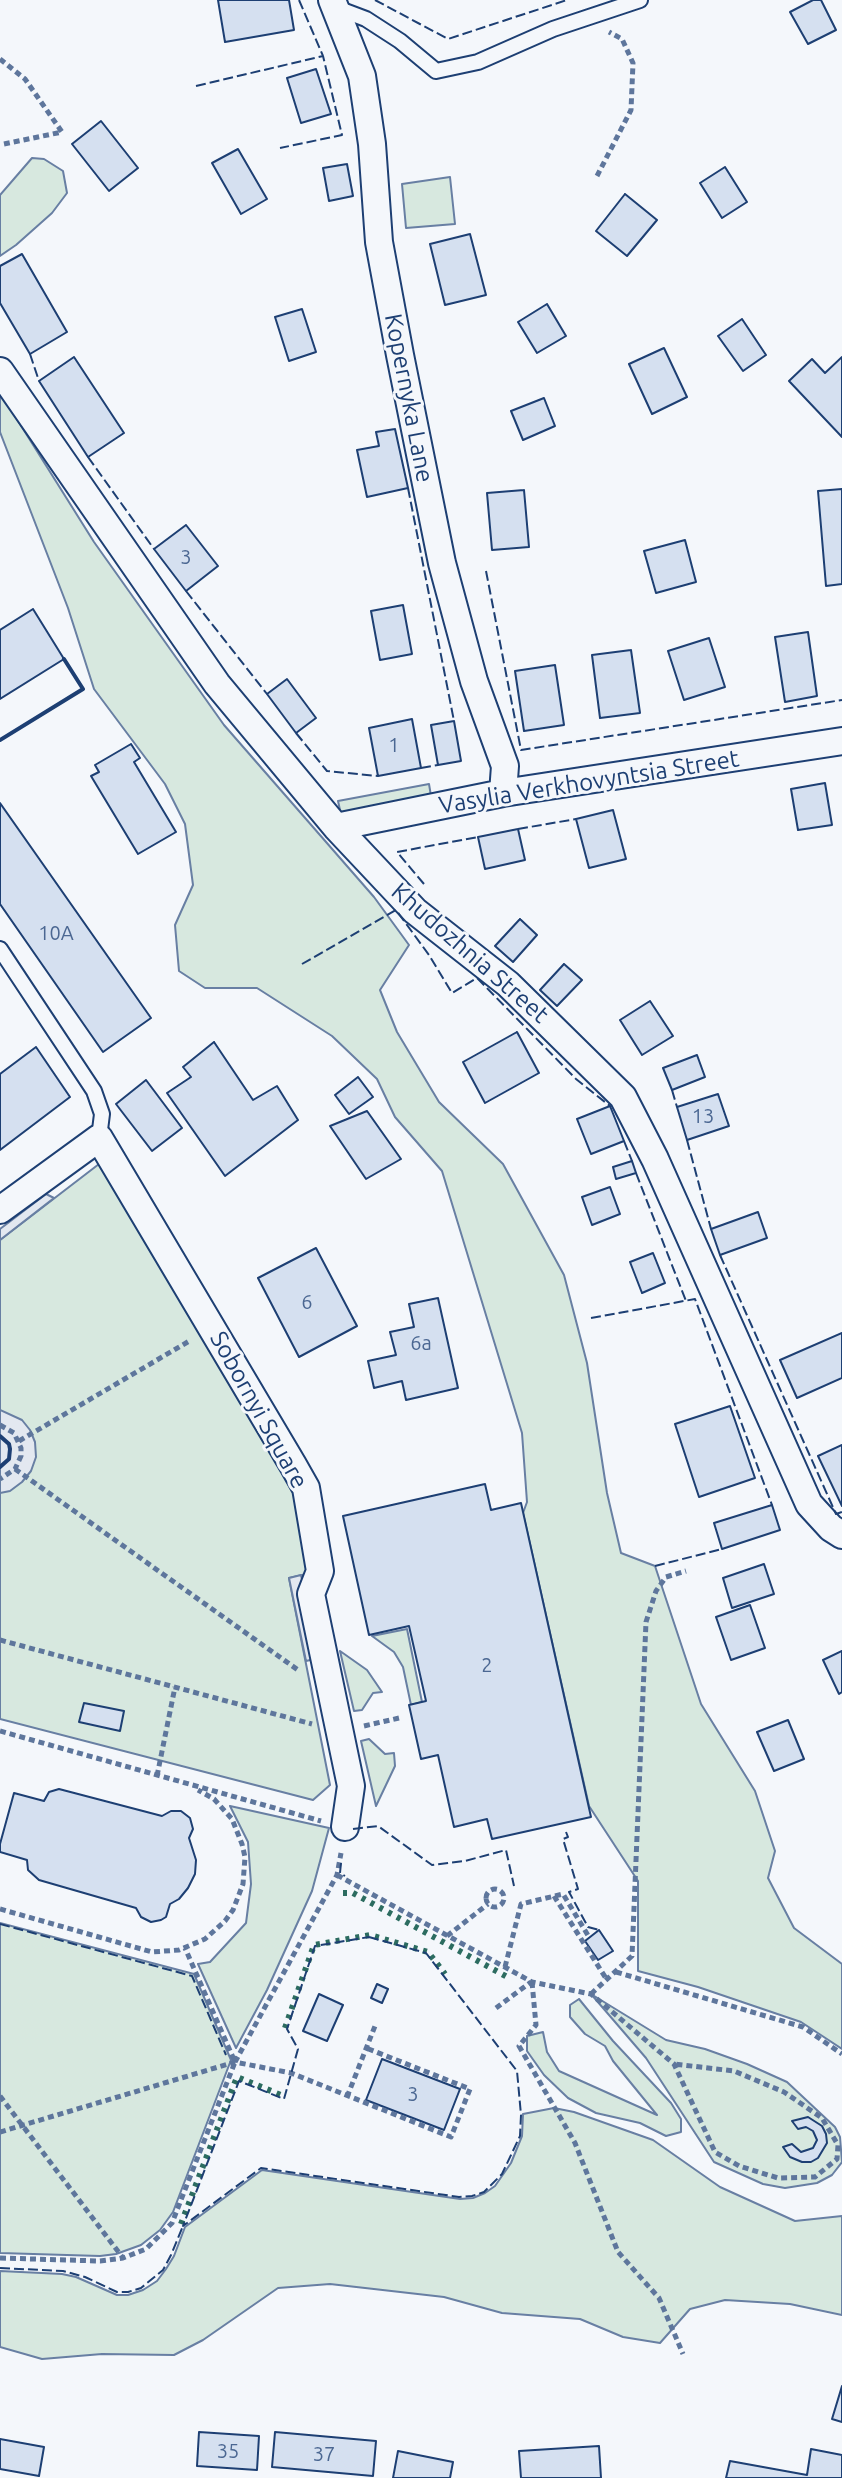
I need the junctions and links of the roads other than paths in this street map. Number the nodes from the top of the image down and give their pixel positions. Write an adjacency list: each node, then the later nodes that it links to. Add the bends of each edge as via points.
1 (640, 0): 2 (lane, via 553,29 478,62 436,71 400,41)
2 (334, 4): 5 (street, Kopernyka Lane, via 362,76 379,242 442,563 474,681 505,766)
3 (0, 371): 6 (street, Khudozhnia Street, via 217,684)
4 (842, 741): 5 (street, Vasylia Verkhovyntsia Street)
5 (503, 793): 6 (street, Vasylia Verkhovyntsia Street)
6 (336, 827): 10 (street, Khudozhnia Street, via 415,911 508,984 623,1097 809,1504)
7 (0, 949): 8 (lane, via 94,1091 102,1114)
8 (99, 1138): 9 (street); 11 (street, Sobornyi Square, via 306,1488 320,1571 311,1594 351,1786)
9 (0, 1210)
10 (842, 1535)
11 (345, 1827)

